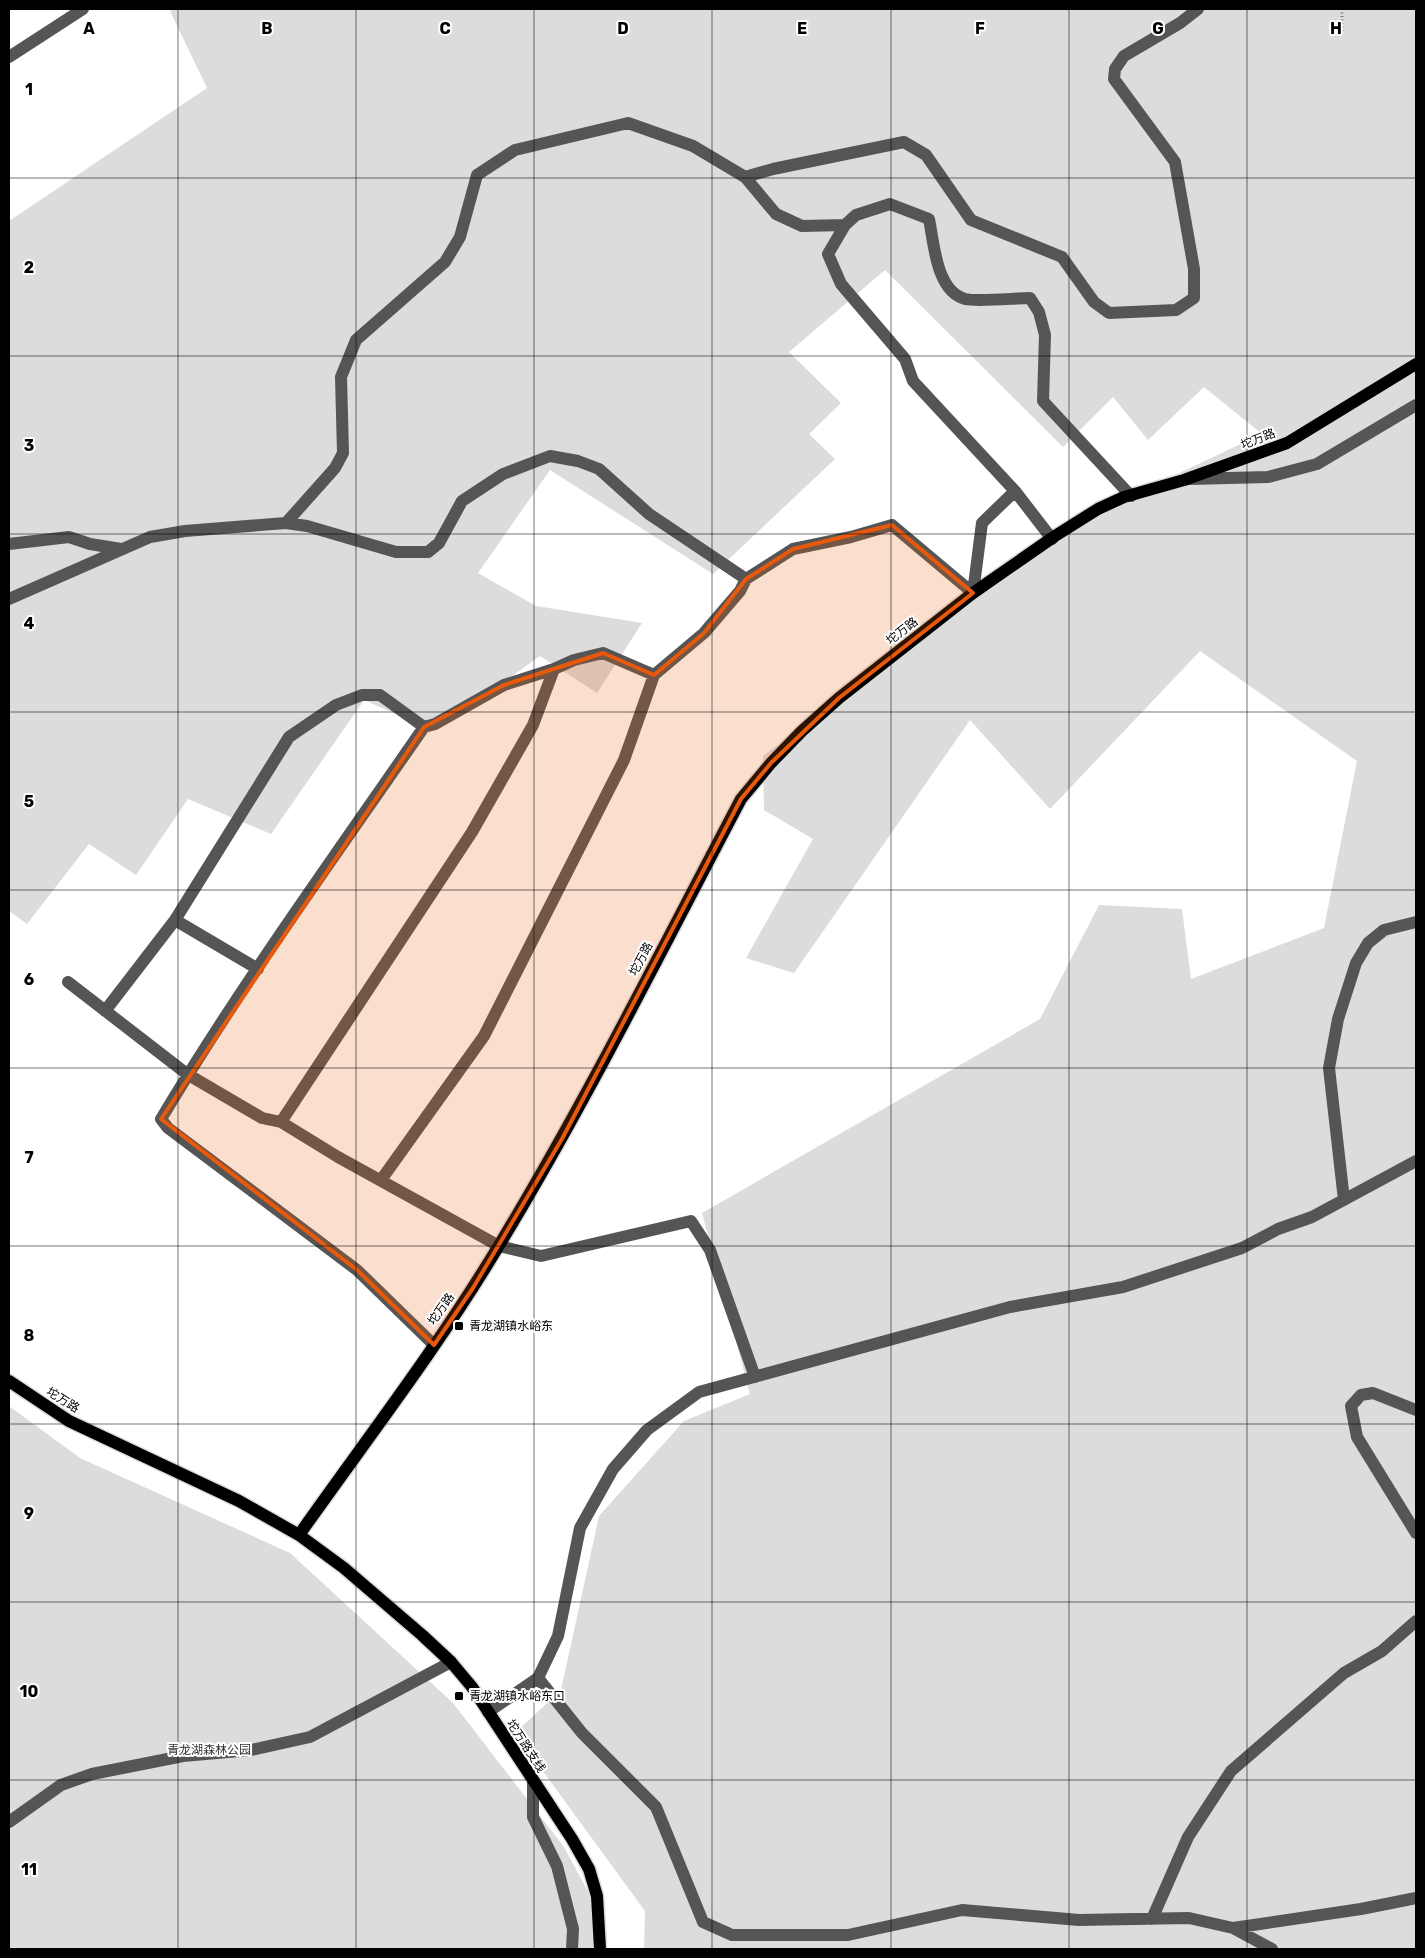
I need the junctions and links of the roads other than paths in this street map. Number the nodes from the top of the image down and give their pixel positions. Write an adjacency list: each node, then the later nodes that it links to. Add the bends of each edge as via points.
1 (83, 9): 3 (street)
2 (1198, 9): 4 (street, via 1124,56 1115,69 1114,79 1175,162 1194,269 1194,298 1176,310 1109,313 1094,302 1062,257 971,220 926,155 904,142)
3 (9, 57)
4 (745, 177): 5 (street, via 776,214 802,226); 11 (street, via 693,146 628,123 515,150 478,175 460,237 445,262 356,340 341,377 343,453 335,468)
5 (844, 225): 9 (street, via 828,254 841,284 905,359 913,381); 10 (street, via 856,215 890,204 929,219 939,272 955,294 966,299 1030,298 1039,312 1045,335 1043,401)
6 (1416, 364): 8 (main road, 坨万路, via 1286,443)
7 (1416, 405): 8 (street, via 1317,464 1268,477)
8 (1184, 480): 10 (main road, 坨万路)
9 (1015, 491): 12 (street); 16 (street, via 982,523)
10 (1131, 496): 12 (main road, 坨万路, via 1098,509)
11 (286, 523): 14 (street, via 185,531 150,537); 15 (street, via 396,552 428,552 439,542 462,501 503,474 550,456 599,469 649,514)
12 (1052, 538): 16 (main road, 坨万路)
13 (9, 544): 14 (street, via 69,537)
14 (121, 550): 17 (street)
15 (746, 579): 16 (street, via 793,548 852,537 892,525); 19 (street, via 704,633)
16 (973, 594): 31 (main road, 坨万路, via 802,731 741,799 592,1084)
17 (9, 599)
18 (554, 669): 19 (street, via 603,653); 20 (street, via 504,685); 27 (street, via 533,726 472,832)
19 (654, 675): 29 (street, via 624,760 484,1036)
20 (424, 727): 21 (street, via 380,695 362,695 336,705 289,737); 23 (street)
21 (175, 920): 23 (street); 25 (street)
22 (1416, 922): 30 (street, via 1384,930 1368,942 1356,963 1338,1019 1328,1068)
23 (258, 969): 26 (street)
24 (68, 982): 25 (street)
25 (105, 1011): 26 (street)
26 (187, 1074): 27 (street, via 262,1118); 32 (street, via 161,1119 168,1128 358,1270)
27 (282, 1122): 29 (street)
28 (1415, 1162): 30 (street)
29 (382, 1180): 31 (street)
30 (1344, 1200): 33 (street, via 1242,1248 1123,1287 1010,1307)
31 (499, 1246): 32 (main road, 坨万路); 33 (street, via 541,1256 691,1221 710,1250)
32 (434, 1345): 37 (main road, 坨万路)
33 (755, 1376): 40 (street, via 699,1392 647,1430 613,1469 580,1528 558,1636)
34 (9, 1381): 37 (main road, 坨万路, via 69,1421 239,1501)
35 (1416, 1410): 36 (street, via 1373,1393 1361,1395 1351,1406 1357,1437)
36 (1416, 1533)
37 (299, 1535): 39 (main road, 坨万路支线, via 351,1574)
38 (1416, 1621): 45 (street, via 1382,1651 1344,1673 1231,1771 1188,1837)
39 (451, 1662): 41 (main road, 坨万路支线); 43 (street, via 310,1737 251,1750 183,1756 92,1774 61,1785)
40 (538, 1678): 41 (street); 45 (street, via 582,1733 656,1807 703,1922 732,1935 848,1935 962,1910 1079,1920)
41 (488, 1712): 42 (main road, 坨万路支线)
42 (532, 1780): 47 (street, via 533,1817 558,1866 573,1929); 48 (main road, 坨万路支线, via 589,1869 597,1896)
43 (9, 1822)
44 (1416, 1898): 46 (street)
45 (1152, 1919): 46 (street, via 1189,1918)
46 (1233, 1928): 49 (street)
47 (572, 1949)
48 (600, 1949)
49 (1272, 1949)

